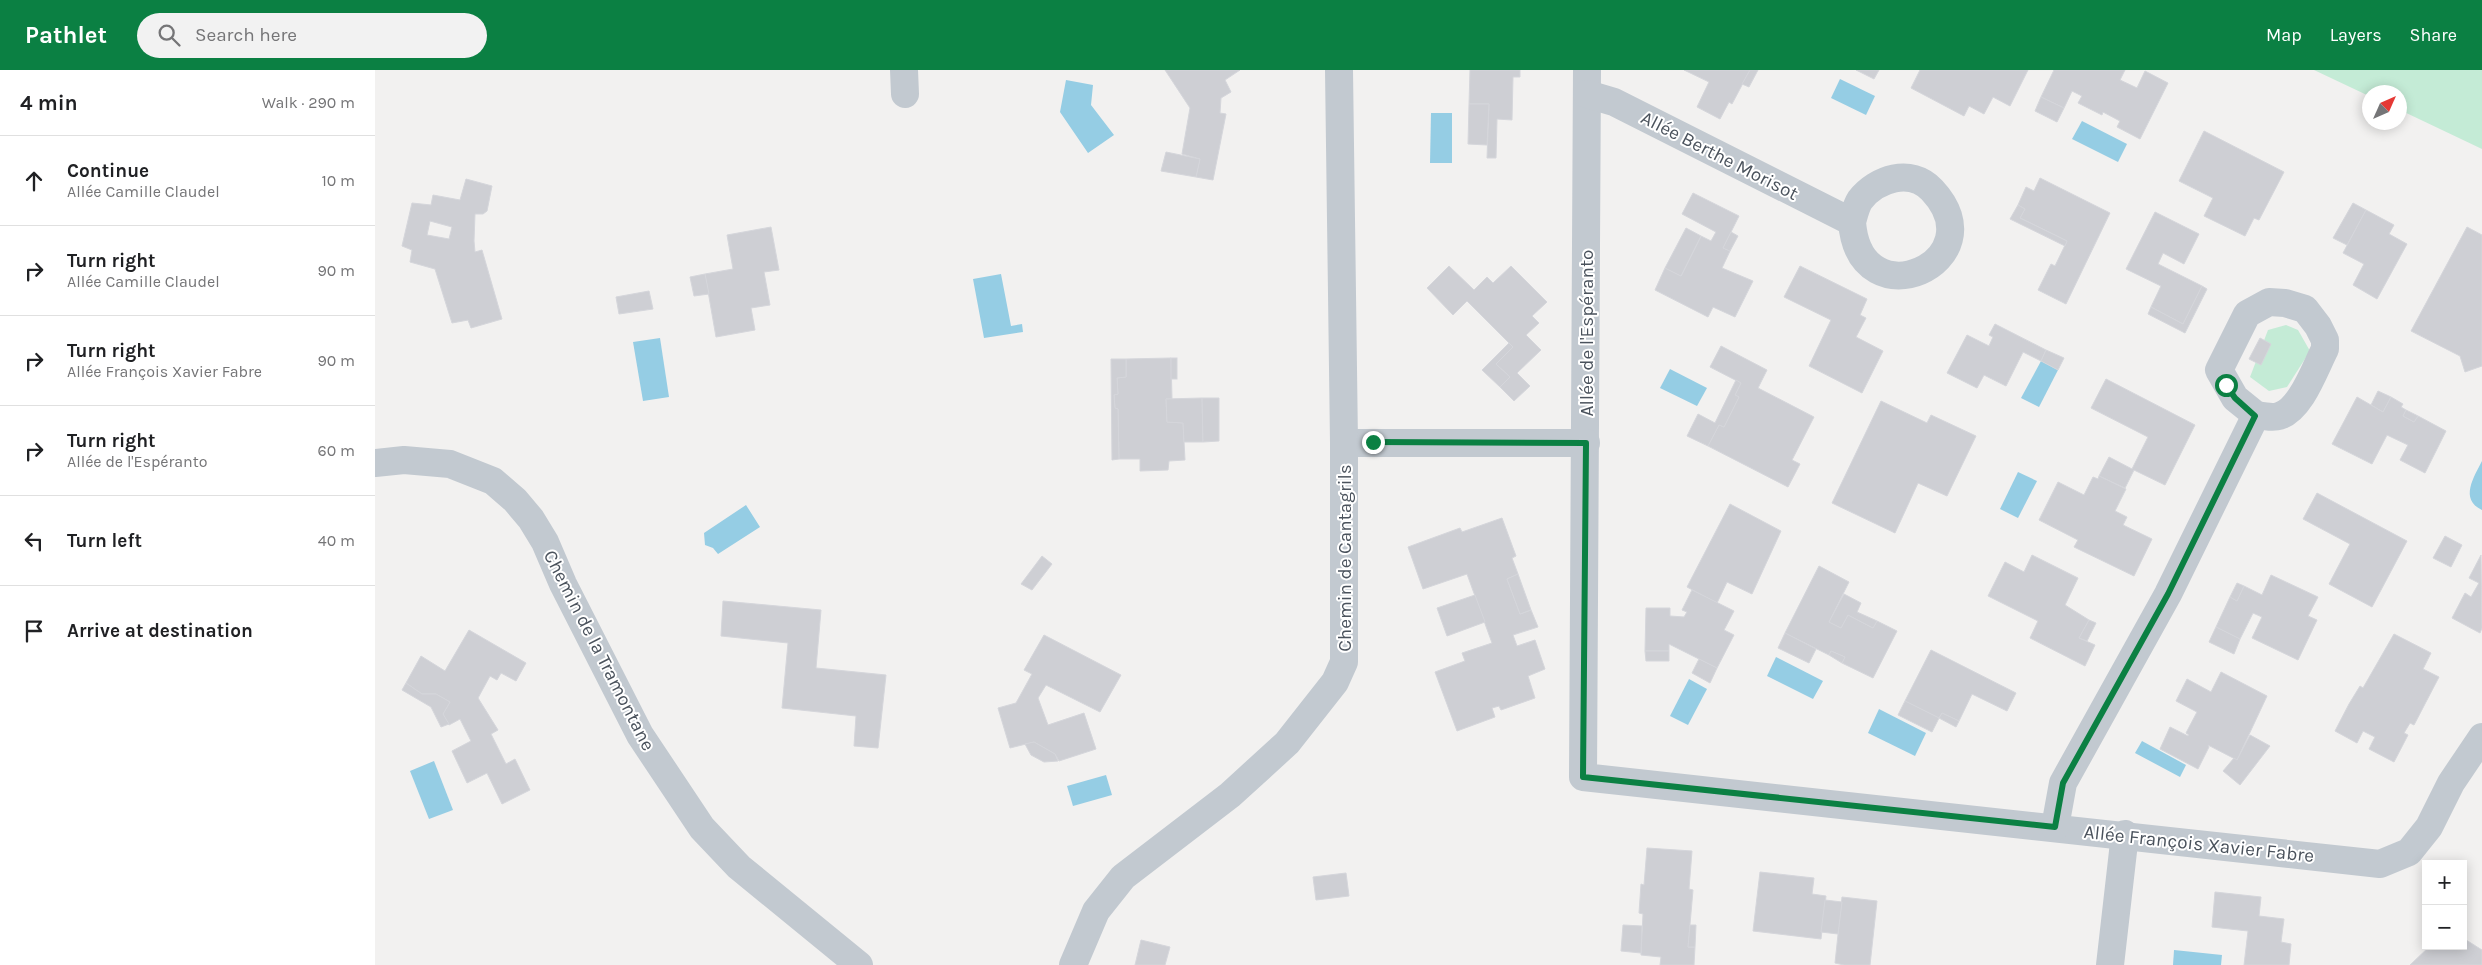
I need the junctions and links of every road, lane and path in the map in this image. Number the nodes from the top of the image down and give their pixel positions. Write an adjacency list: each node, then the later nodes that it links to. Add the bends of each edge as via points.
1 (1339, 70): 5 (street, Chemin de Cantagrils)
2 (1587, 82): 3 (street, Allée Berthe Morisot, via 1614,102); 6 (street, Allée de l'Espéranto)
3 (1852, 222)
4 (2255, 416): 10 (street, via 2168,594 2063,783)
5 (1344, 443): 6 (street); 13 (street, Chemin de Cantagrils, via 1345,645 1340,672 1312,714 1287,743 1231,795 1123,877 1096,910)
6 (1586, 443): 9 (street, Allée de l'Espéranto)
7 (375, 463): 12 (street, Chemin de la Tramontane, via 404,460 450,464 493,481 515,500 545,542 640,735 702,828 739,867)
8 (2482, 737): 11 (street, Allée François Xavier Fabre, via 2451,783 2429,827 2409,852 2380,864)
9 (1583, 777): 10 (street, Allée François Xavier Fabre)
10 (2055, 827): 11 (street, Allée François Xavier Fabre)
11 (2125, 834): 14 (street)
12 (859, 965)
13 (1073, 965)
14 (2110, 965)

